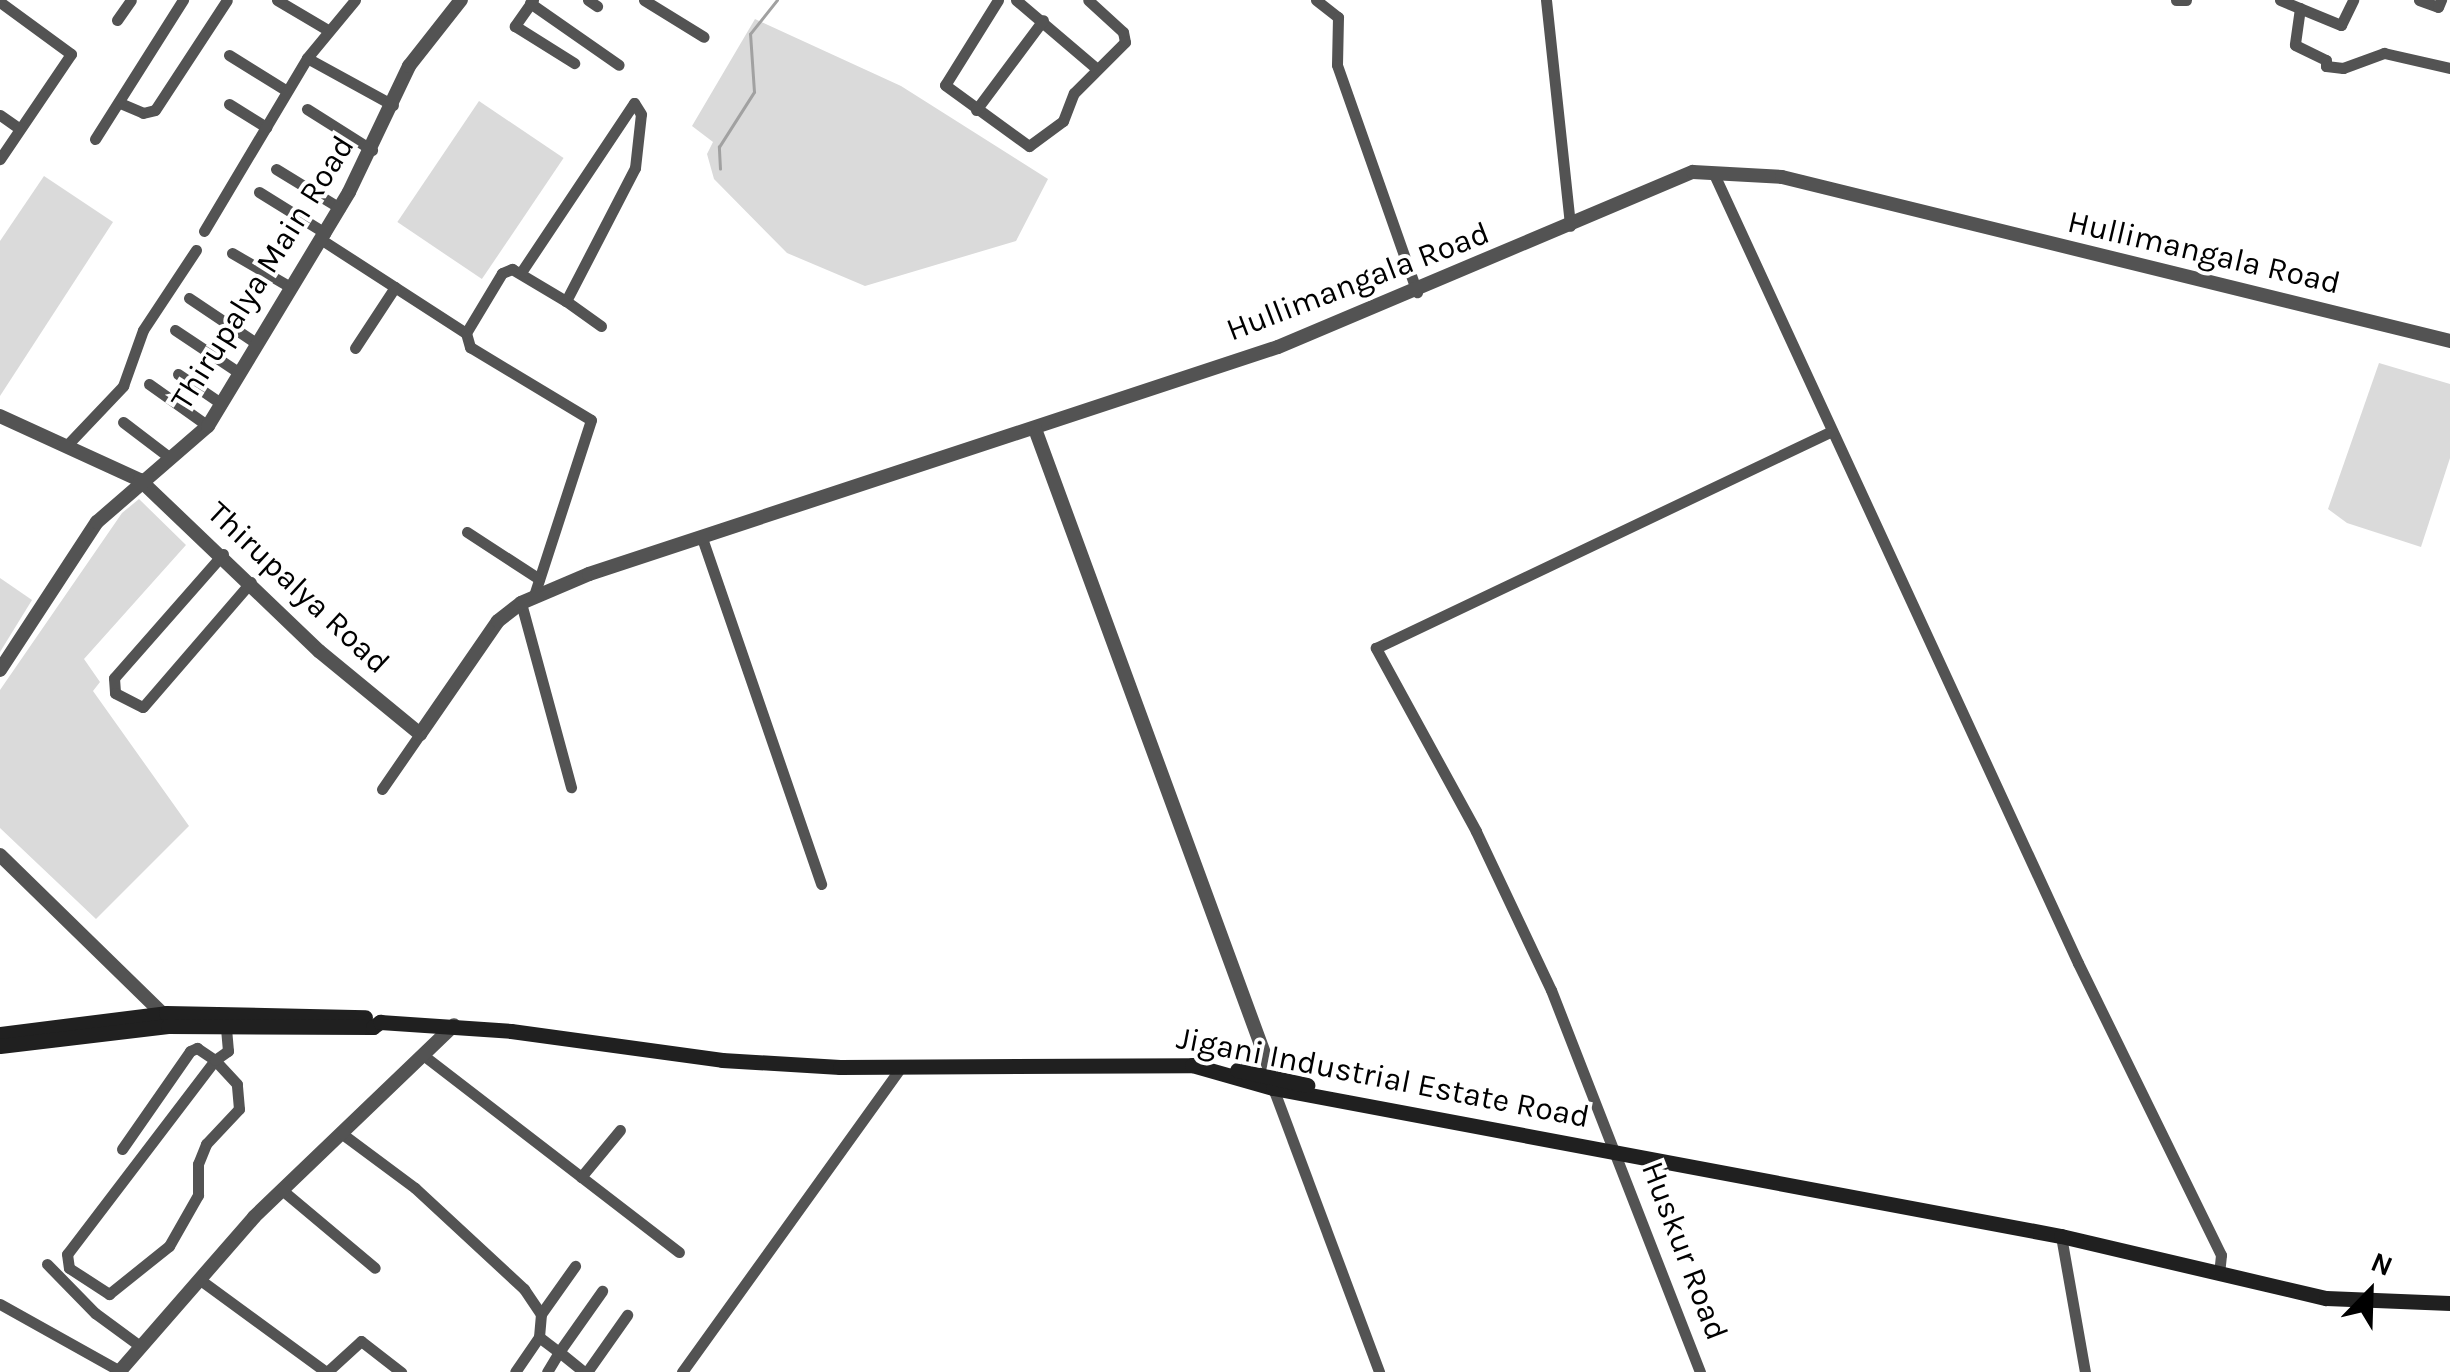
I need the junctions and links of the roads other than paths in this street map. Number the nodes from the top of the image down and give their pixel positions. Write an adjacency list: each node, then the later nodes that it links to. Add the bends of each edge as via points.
1 (131, 0): 23 (street)
2 (183, 0): 34 (street)
3 (226, 0): 34 (street, via 155,110 143,113)
4 (277, 0): 25 (street)
5 (355, 0): 25 (street, via 344,18)
6 (460, 0): 36 (street, Thirupalya Main Road, via 409,66)
7 (644, 0): 26 (street)
8 (998, 0): 38 (street, via 944,80)
9 (1016, 0): 24 (street)
10 (1088, 0): 32 (street, via 1126,37)
11 (1316, 0): 20 (street)
12 (1546, 0): 49 (street)
13 (2176, 0): 14 (street)
14 (2186, 0)
15 (2353, 0): 22 (street, via 2341,24)
16 (2419, 0): 21 (street)
17 (531, 1): 29 (street, via 515,26); 30 (street)
18 (2285, 1): 22 (street)
19 (0, 2): 41 (street, via 71,54)
20 (1335, 4): 57 (street, via 1337,65)
21 (2443, 6)
22 (2300, 8): 31 (street, via 2295,45 2326,66 2343,68 2384,53)
23 (117, 20)
24 (1042, 20): 32 (street); 38 (street)
25 (326, 28): 28 (street)
26 (704, 37)
27 (230, 55): 33 (street)
28 (307, 58): 33 (street); 36 (street)
29 (574, 63)
30 (620, 65)
31 (2450, 68)
32 (1097, 69): 38 (street, via 1072,96 1065,118 1036,144 1023,143)
33 (288, 91): 40 (street)
34 (120, 103): 42 (street)
35 (229, 104): 40 (street)
36 (393, 105): 43 (street, Thirupalya Main Road)
37 (307, 109): 43 (street)
38 (976, 110)
39 (0, 115): 41 (street)
40 (266, 127): 50 (street)
41 (20, 129): 44 (street)
42 (95, 139)
43 (372, 150): 48 (street, Thirupalya Main Road)
44 (0, 160)
45 (276, 169): 48 (street)
46 (1714, 172): 49 (street, Hullimangala Road, via 1692,172); 63 (street, Hullimangala Road, via 1782,178); 74 (street)
47 (259, 192): 51 (street)
48 (340, 208): 51 (street, Thirupalya Main Road)
49 (1570, 226): 57 (street, Hullimangala Road)
50 (204, 231)
51 (323, 236): 55 (street); 56 (street, Thirupalya Main Road)
52 (196, 250): 75 (street, via 144,330 123,386)
53 (232, 252): 56 (street)
54 (522, 271): 59 (street); 59 (street, via 634,104 641,114 635,168); 62 (street, via 502,273)
55 (394, 286): 62 (street); 65 (street)
56 (292, 288): 64 (street, Thirupalya Main Road)
57 (1417, 292): 73 (street, Hullimangala Road)
58 (188, 298): 64 (street)
59 (566, 301): 60 (street)
60 (600, 326)
61 (175, 330): 66 (street)
62 (466, 333): 81 (street, via 470,347 591,420)
63 (2450, 341)
64 (256, 343): 66 (street, Thirupalya Main Road)
65 (354, 348)
66 (238, 372): 69 (street, Thirupalya Main Road)
67 (178, 374): 69 (street)
68 (149, 384): 72 (street)
69 (222, 404): 72 (street, Thirupalya Main Road)
70 (0, 416): 75 (street)
71 (123, 422): 76 (street)
72 (208, 426): 76 (street, Thirupalya Main Road)
73 (1035, 430): 79 (street, Hullimangala Road); 99 (street)
74 (1832, 431): 103 (street, Huskur Road, via 1376,648 1476,831); 111 (street, via 2221,1254)
75 (69, 443): 77 (street)
76 (169, 456): 77 (street, Thirupalya Main Road)
77 (140, 480): 80 (street, Thirupalya Road); 84 (street, Thirupalya Main Road, via 98,522)
78 (467, 532): 81 (street)
79 (702, 538): 83 (street, Hullimangala Road); 89 (street)
80 (223, 554): 82 (street, Thirupalya Road); 82 (street, via 114,678 115,693 143,707)
81 (539, 579): 83 (street)
82 (251, 582): 85 (street, Thirupalya Road, via 319,651)
83 (527, 600): 85 (street, Hullimangala Road, via 498,622); 86 (street)
84 (0, 670)
85 (420, 734): 87 (street, Hullimangala Road)
86 (572, 787)
87 (382, 788)
88 (0, 855): 90 (street)
89 (821, 884)
90 (167, 1020): 91 (main road, Jigani Industrial Estate Road, via 352,1016); 93 (main road, Jigani Industrial Estate Road); 94 (main road, Jigani Industrial Estate Road); 95 (main road, Jigani Industrial Estate Road)
91 (380, 1022): 92 (main road, Jigani Industrial Estate Road); 93 (main road, Jigani Industrial Estate Road)
92 (454, 1026): 96 (street); 98 (main road, Jigani Industrial Estate Road, via 722,1060)
93 (226, 1027): 97 (street, via 228,1051)
94 (0, 1034)
95 (0, 1046)
96 (422, 1055): 101 (street); 104 (street)
97 (214, 1060): 97 (street, via 243,1096 206,1144 198,1195 161,1255 138,1265 109,1294 98,1290 69,1268 66,1254); 102 (street, via 198,1048 190,1051)
98 (899, 1070): 99 (main road, Jigani Industrial Estate Road, via 1105,1062 1192,1066); 127 (street)
99 (1272, 1082): 103 (main road, Jigani Industrial Estate Road); 128 (street)
100 (620, 1130): 104 (street)
101 (342, 1133): 105 (street); 116 (street, via 416,1188 524,1289)
102 (122, 1148)
103 (1616, 1150): 106 (main road, Jigani Industrial Estate Road); 129 (street, Huskur Road)
104 (581, 1177): 107 (street)
105 (282, 1190): 110 (street); 112 (street)
106 (2061, 1236): 111 (main road, Jigani Industrial Estate Road); 130 (street)
107 (679, 1252)
108 (47, 1264): 119 (street, via 95,1314)
109 (576, 1266): 116 (street)
110 (375, 1268)
111 (2219, 1274): 114 (main road, Jigani Industrial Estate Road, via 2326,1298)
112 (199, 1280): 119 (street); 122 (street)
113 (602, 1291): 120 (street)
114 (2450, 1303)
115 (0, 1304): 121 (street)
116 (541, 1314): 118 (street)
117 (627, 1316): 126 (street)
118 (539, 1336): 120 (street); 124 (street)
119 (140, 1346): 121 (street)
120 (559, 1352): 125 (street); 126 (street)
121 (120, 1371)
122 (326, 1372): 123 (street, via 361,1342)
123 (401, 1372)
124 (515, 1372)
125 (547, 1372)
126 (586, 1372)
127 (682, 1372)
128 (1379, 1372)
129 (1700, 1372)
130 (2085, 1372)

